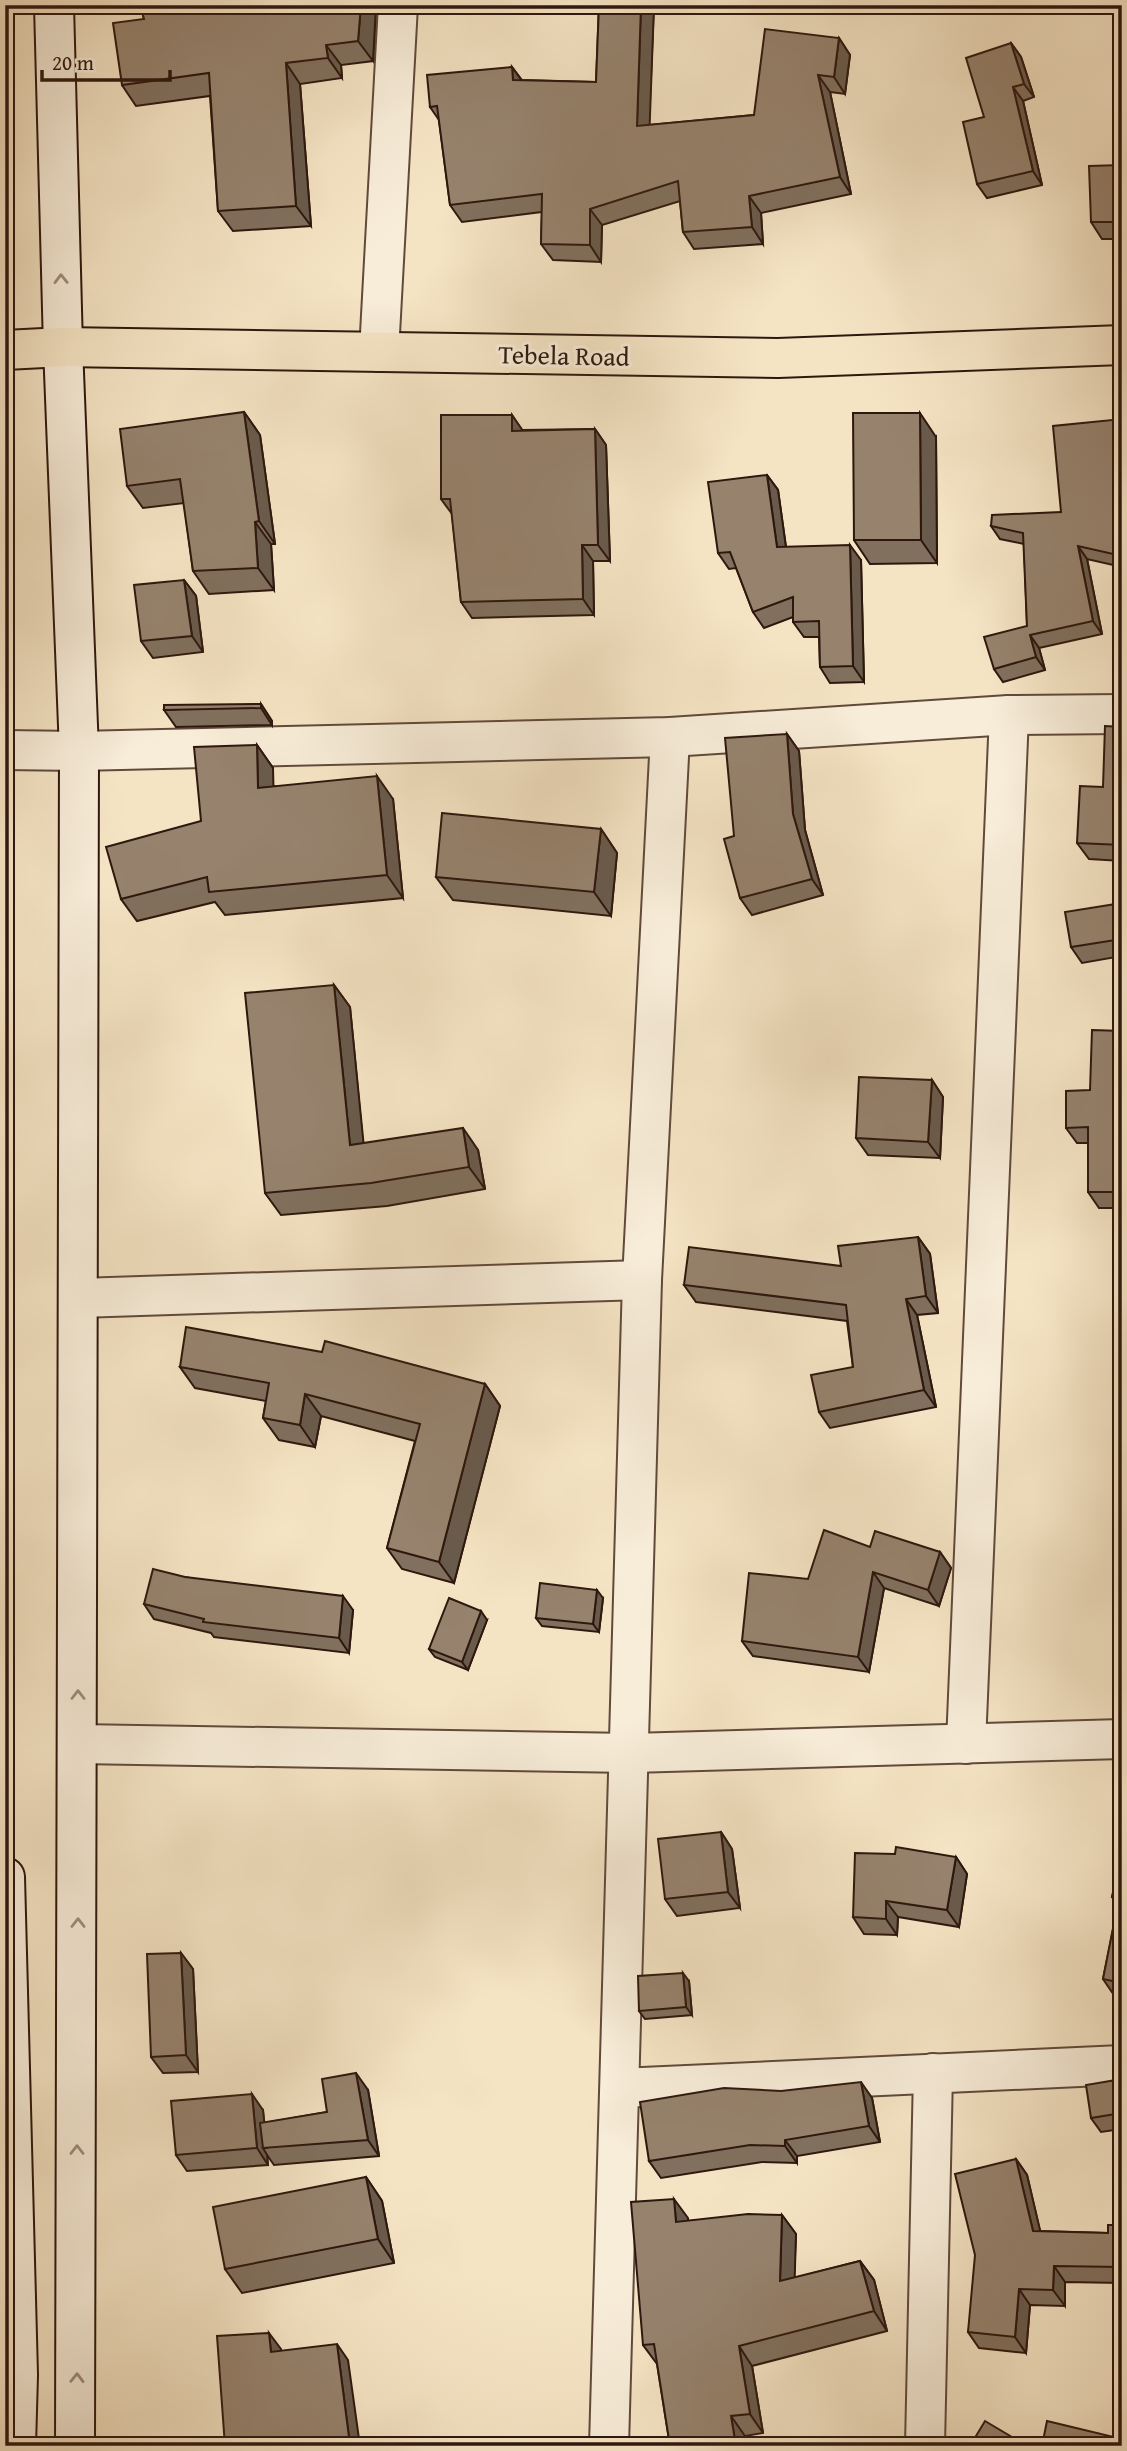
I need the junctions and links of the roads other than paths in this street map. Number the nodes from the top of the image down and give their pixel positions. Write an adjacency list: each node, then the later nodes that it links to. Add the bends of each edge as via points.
1 (54, 5): 4 (street, one-way to 1)
2 (398, 5): 6 (street)
3 (1122, 345): 6 (main road, Tebela Road, via 778,358)
4 (62, 347): 5 (main road, Tebela Road); 6 (main road, Tebela Road); 11 (street)
5 (5, 350)
6 (379, 352)
7 (1122, 714): 8 (street)
8 (1009, 715): 9 (street); 16 (street)
9 (670, 737): 11 (street); 12 (street)
10 (5, 750): 11 (street)
11 (79, 751): 13 (street)
12 (642, 1280): 13 (street); 17 (street)
13 (79, 1298): 15 (street, one-way to 13)
14 (1122, 1739): 16 (street)
15 (78, 1744): 17 (street); 23 (street, one-way to 15)
16 (965, 1744): 17 (street)
17 (631, 1753): 21 (street)
18 (5, 1877): 22 (street)
19 (1122, 2065): 20 (street)
20 (933, 2073): 21 (street); 25 (street)
21 (620, 2088): 24 (street)
22 (16, 2446)
23 (75, 2446)
24 (609, 2446)
25 (925, 2446)

